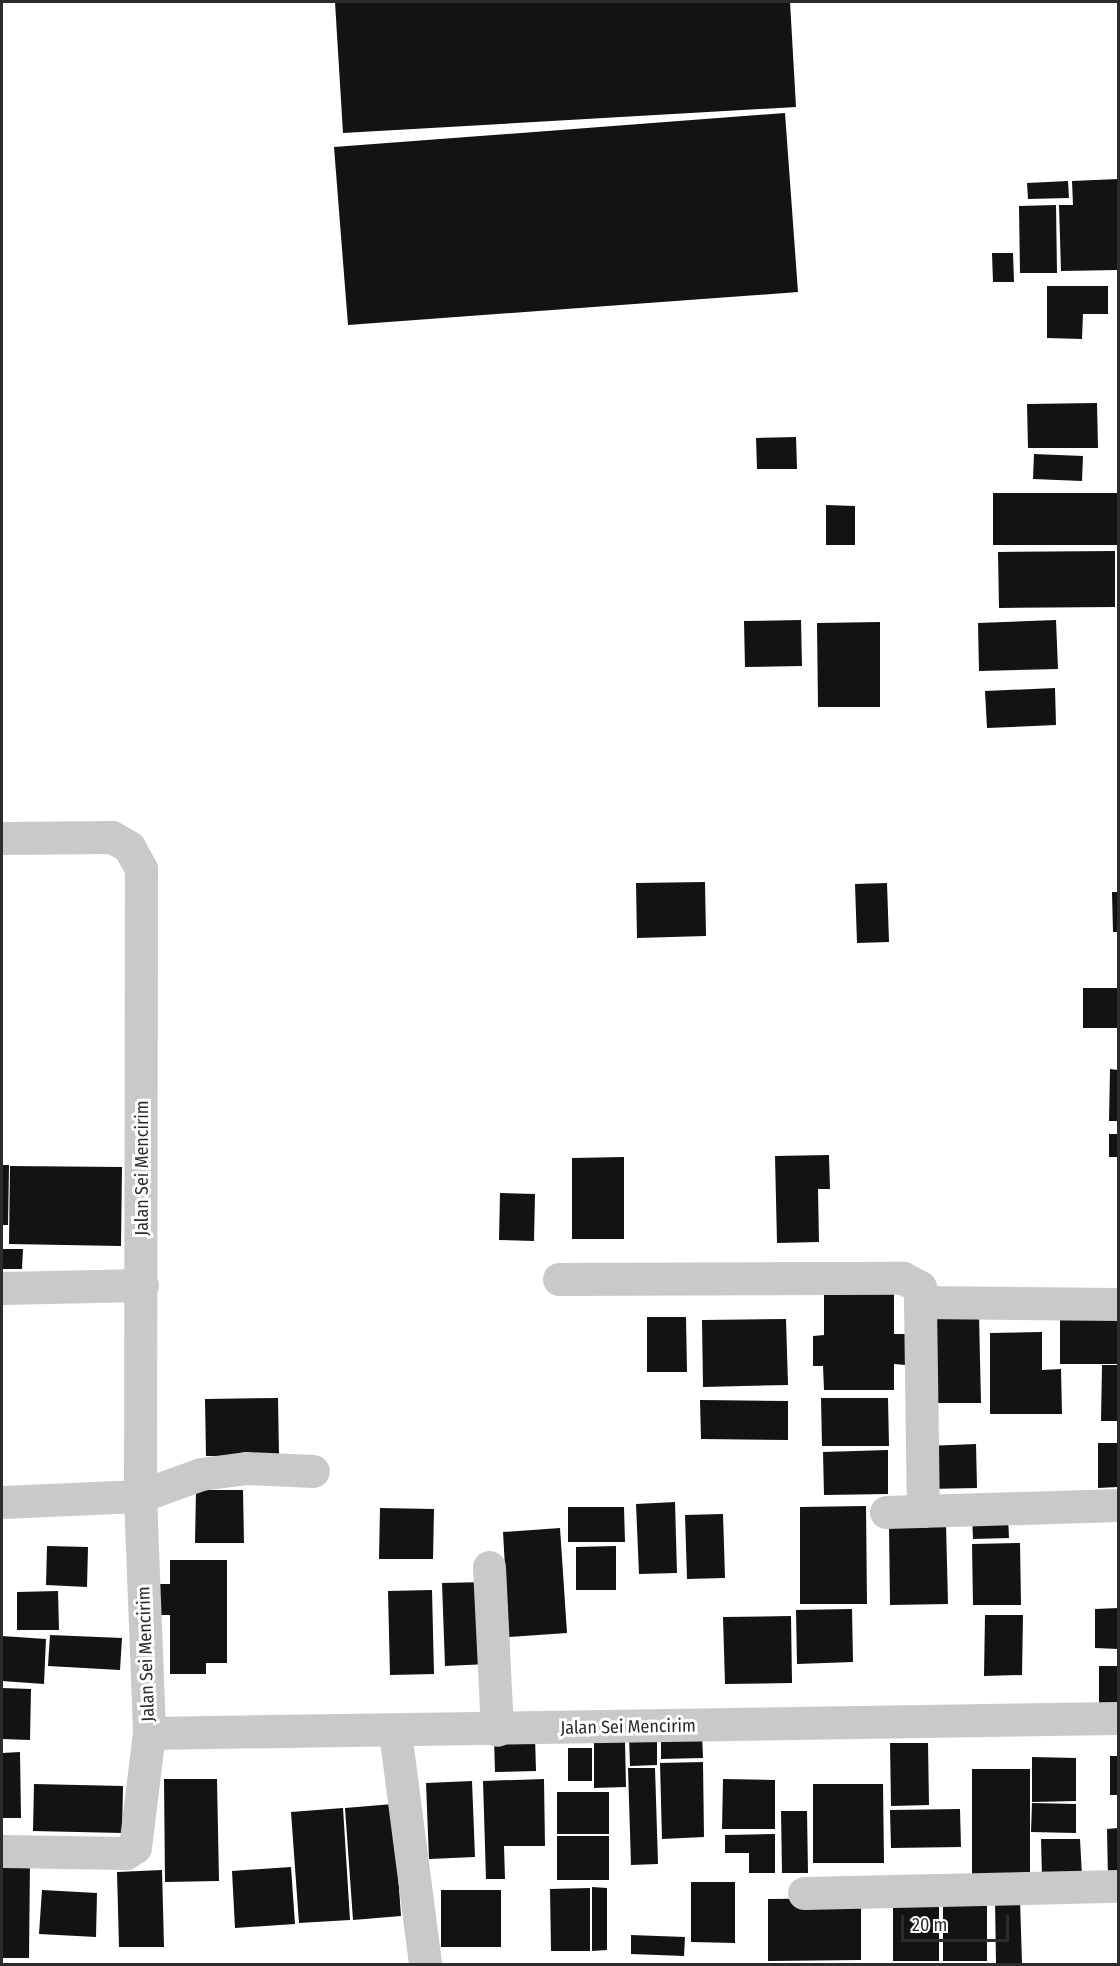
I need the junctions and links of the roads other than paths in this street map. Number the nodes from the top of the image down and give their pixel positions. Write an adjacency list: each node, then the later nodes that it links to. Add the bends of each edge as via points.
1 (2, 838): 3 (street, Jalan Sei Mencirim, via 112,837 129,847 141,869)
2 (560, 1279): 5 (street, via 903,1278 920,1287)
3 (142, 1285): 4 (street); 8 (street, Jalan Sei Mencirim)
4 (2, 1288)
5 (920, 1302): 6 (street); 11 (street)
6 (1119, 1304)
7 (313, 1471): 8 (street, via 246,1468 201,1474)
8 (140, 1496): 9 (street); 17 (street, Jalan Sei Mencirim)
9 (2, 1502)
10 (1119, 1505): 11 (street)
11 (923, 1511): 12 (street)
12 (886, 1512)
13 (489, 1567): 15 (street)
14 (1119, 1718): 15 (street, Jalan Sei Mencirim)
15 (497, 1730): 16 (street, Jalan Sei Mencirim)
16 (395, 1732): 17 (street, Jalan Sei Mencirim); 21 (street)
17 (149, 1733): 18 (street, via 135,1847 126,1853)
18 (2, 1851)
19 (1119, 1886): 20 (street)
20 (804, 1893)
21 (425, 1965)

